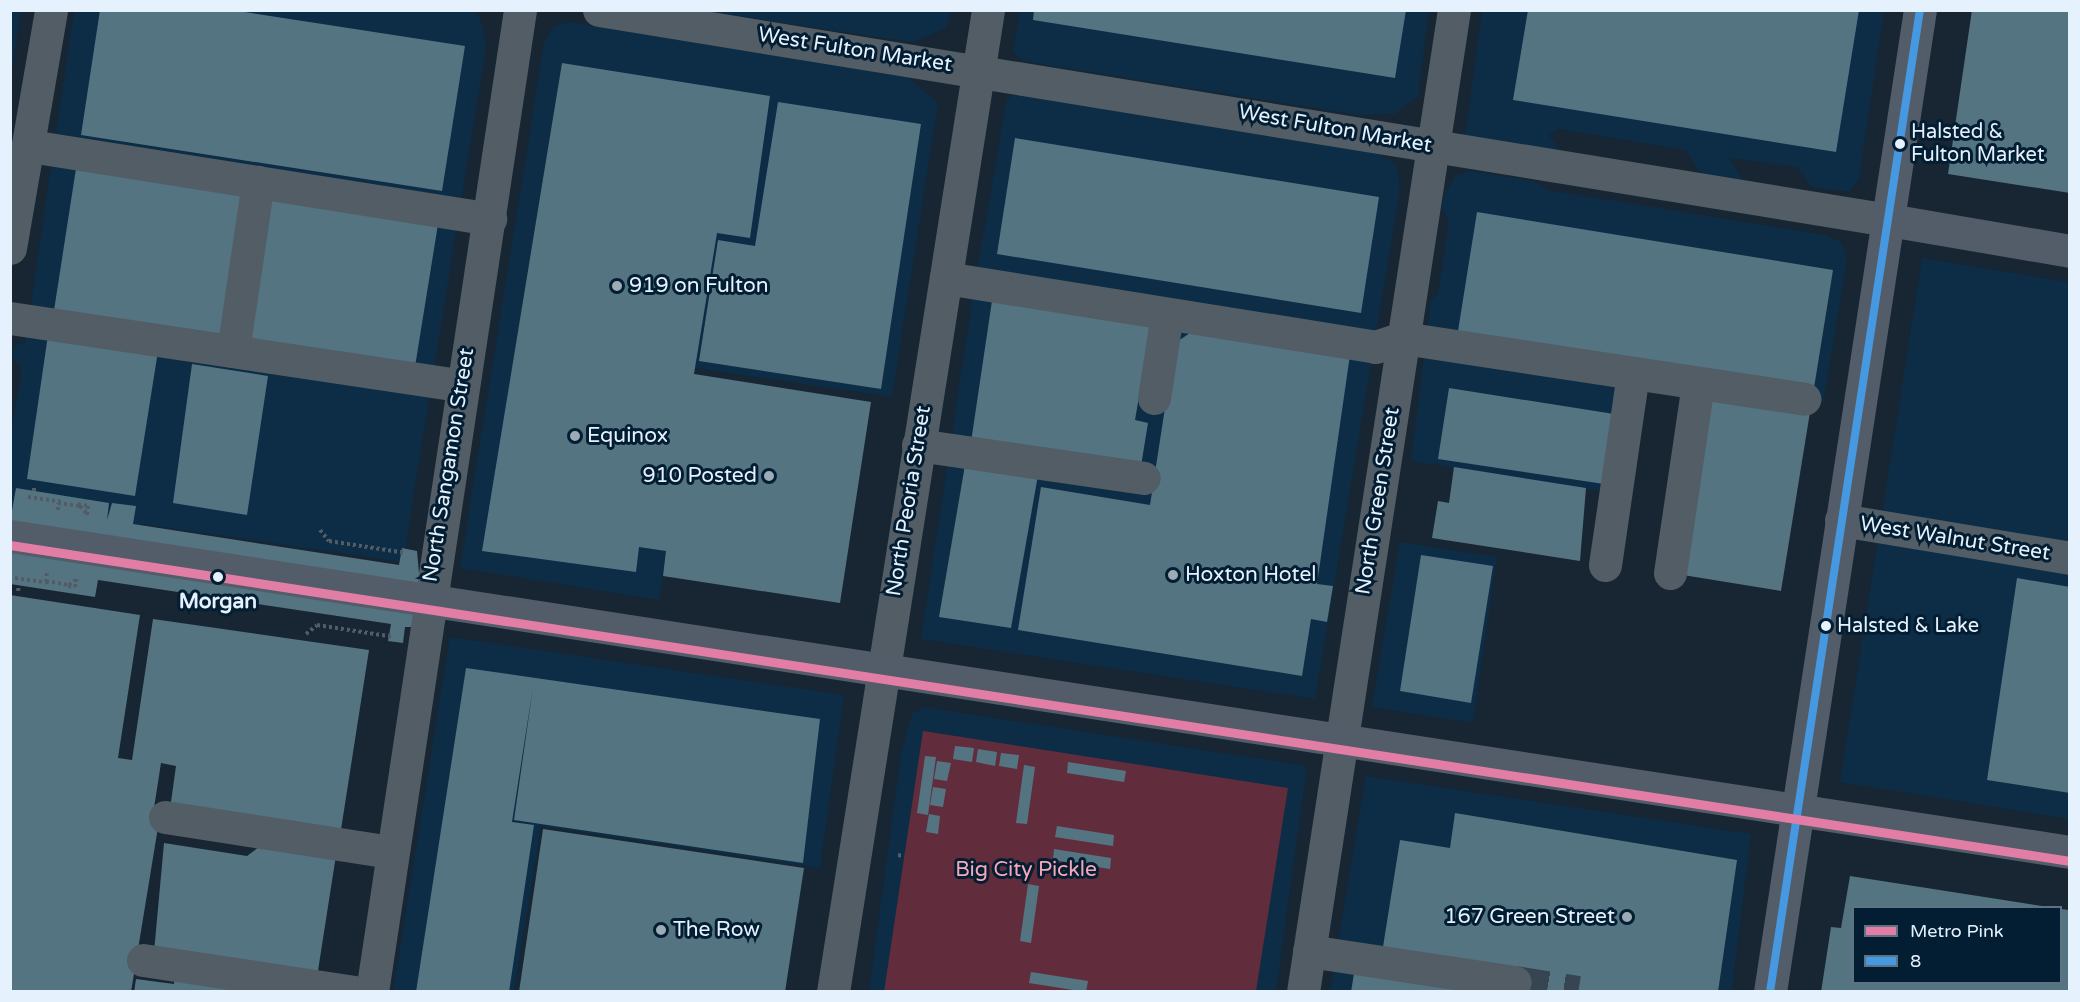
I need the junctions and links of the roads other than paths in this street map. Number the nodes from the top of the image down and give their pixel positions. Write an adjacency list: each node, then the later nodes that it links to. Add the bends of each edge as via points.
1 (51, 10): 8 (street)
2 (520, 10): 12 (street, North Sangamon Street)
3 (599, 10): 7 (street, West Fulton Market)
4 (988, 10): 7 (street, North Peoria Street)
5 (1454, 10): 10 (street, North Green Street)
6 (1920, 10): 13 (main road)
7 (980, 70): 10 (street, West Fulton Market); 16 (street, North Peoria Street)
8 (23, 112): 9 (street)
9 (30, 146): 11 (street); 14 (street)
10 (1433, 146): 13 (street, West Fulton Market); 19 (street, North Green Street)
11 (258, 182): 12 (street); 20 (street)
12 (490, 219): 23 (street, North Sangamon Street)
13 (1889, 220): 15 (main road, West Fulton Market); 28 (main road)
14 (10, 248)
15 (2070, 251)
16 (946, 278): 17 (street); 26 (street, North Peoria Street)
17 (1167, 314): 19 (street, via 1375,347); 24 (street)
18 (10, 318): 20 (street)
19 (1403, 338): 21 (street); 35 (street, North Green Street)
20 (233, 351): 23 (street)
21 (1632, 373): 22 (street); 31 (street)
22 (1698, 383): 25 (street); 32 (street)
23 (460, 385): 33 (street, North Sangamon Street)
24 (1154, 398)
25 (1804, 399)
26 (918, 445): 27 (street); 34 (street, North Peoria Street)
27 (1144, 478)
28 (1841, 519): 30 (street, West Walnut Street); 36 (main road)
29 (10, 536): 33 (main road)
30 (2070, 558)
31 (1605, 565)
32 (1670, 573)
33 (428, 599): 34 (main road); 38 (street, North Sangamon Street)
34 (882, 668): 35 (main road); 45 (street, North Peoria Street)
35 (1342, 738): 36 (main road); 40 (street, North Green Street)
36 (1798, 809): 39 (main road); 47 (main road)
37 (165, 817): 38 (street)
38 (392, 852): 44 (street, North Sangamon Street)
39 (2070, 852)
40 (1309, 951): 42 (street); 46 (street, North Green Street)
41 (142, 960): 43 (street)
42 (1515, 982)
43 (355, 992)
44 (372, 992)
45 (833, 992)
46 (1303, 992)
47 (1770, 992)

